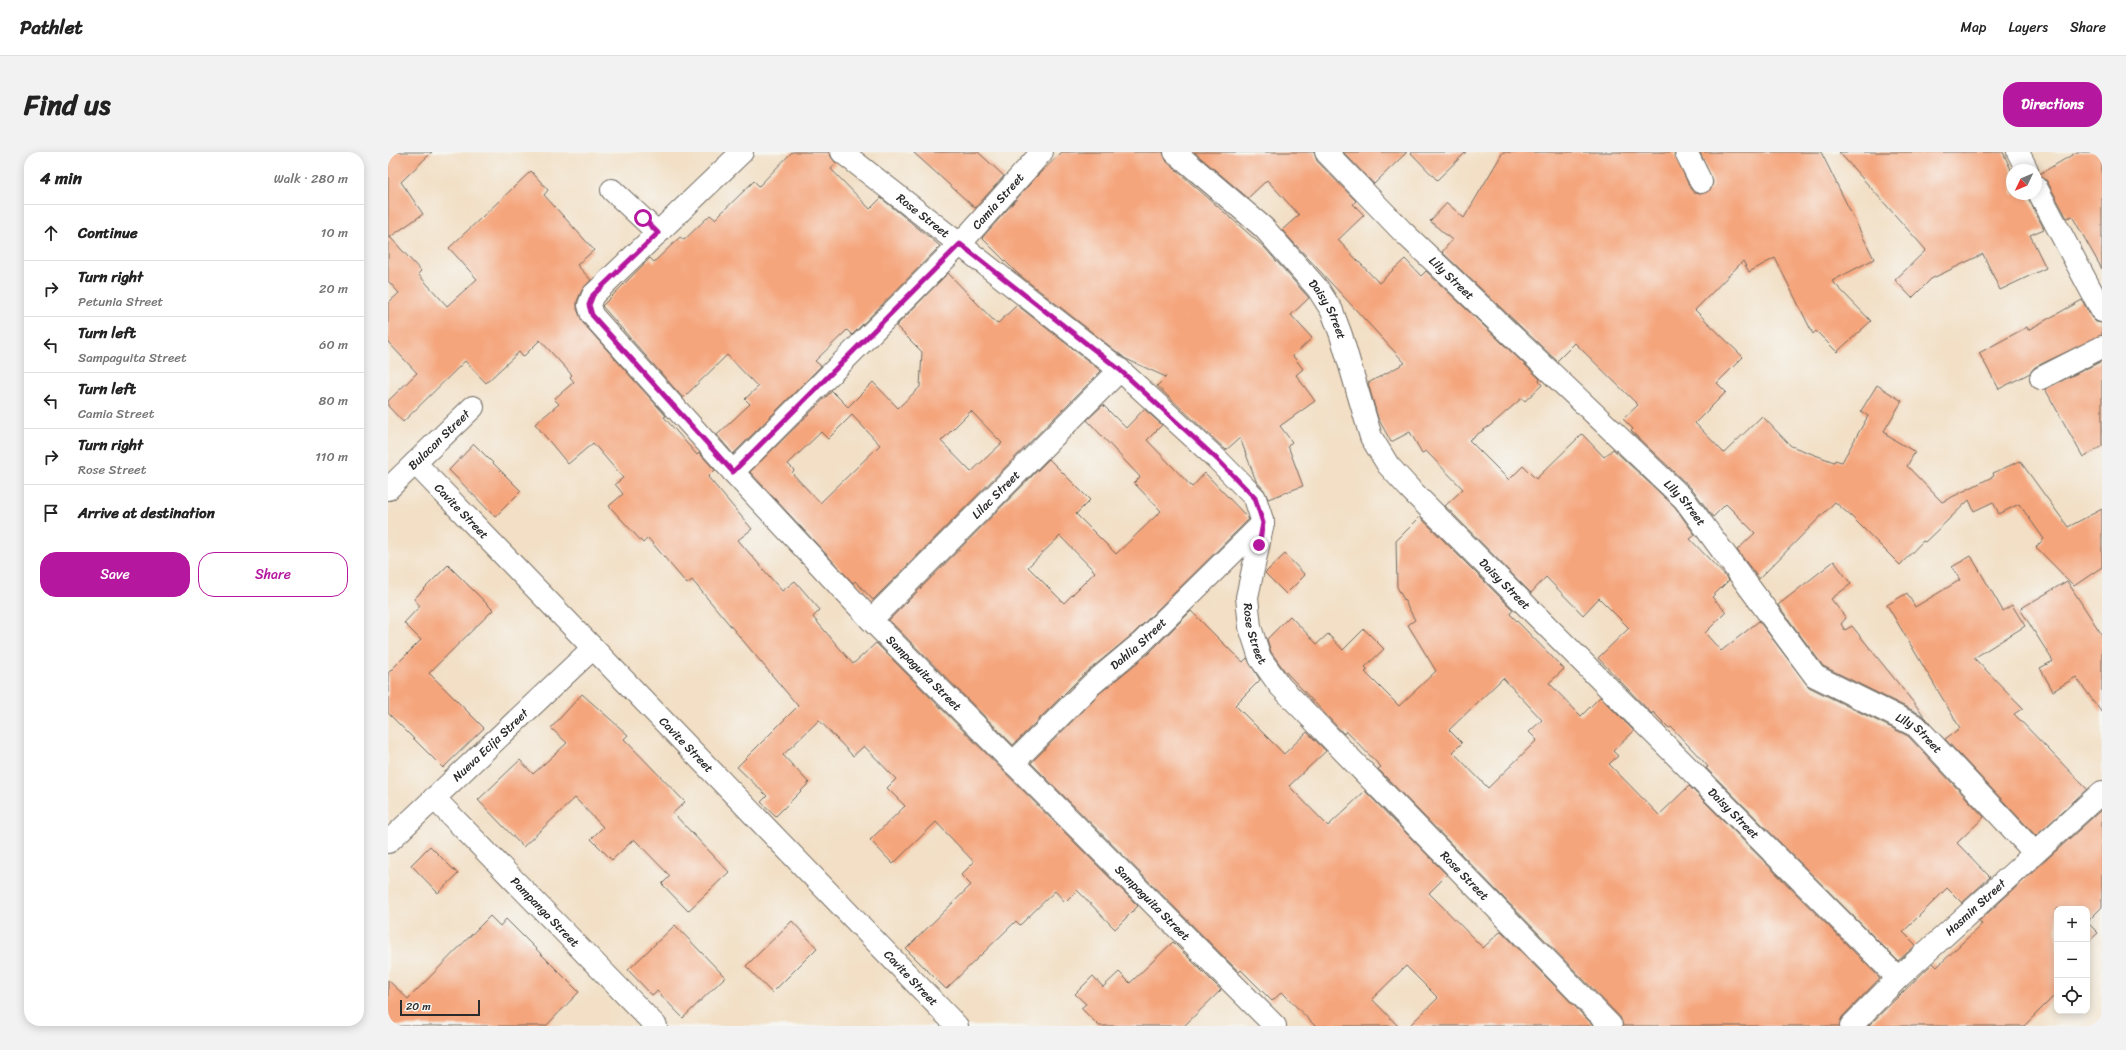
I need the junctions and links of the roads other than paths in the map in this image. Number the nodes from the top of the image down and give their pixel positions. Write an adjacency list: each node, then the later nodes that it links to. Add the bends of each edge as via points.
1 (742, 152): 12 (street)
2 (842, 152): 13 (street, Rose Street)
3 (1042, 152): 13 (street, Camia Street)
4 (1175, 152): 30 (street, Daisy Street, via 1264,228 1318,289 1332,311 1341,334 1370,437 1410,490)
5 (1326, 152): 29 (street, Lily Street, via 1402,231 1684,500 1815,676 1916,726)
6 (1686, 152): 9 (street)
7 (2018, 152): 8 (street)
8 (2024, 164)
9 (1701, 182)
10 (612, 190): 12 (street)
11 (2042, 198): 14 (street)
12 (658, 233): 20 (street, Sampaguita Street, via 593,295 589,305 592,315)
13 (960, 244): 16 (street, Rose Street); 20 (street, Camia Street)
14 (2102, 311)
15 (2102, 347): 17 (street)
16 (1120, 370): 22 (street, Rose Street, via 1218,460 1255,498); 23 (street, Lilac Street)
17 (2041, 378)
18 (473, 407): 19 (street, Bulacan Street)
19 (415, 463): 21 (street, Bulacan Street); 24 (street, Cavite Street)
20 (733, 472): 23 (street, Sampaguita Street)
21 (388, 489)
22 (1263, 523): 25 (street, Dahlia Street, via 1141,643 1092,684); 34 (street, Rose Street, via 1247,596 1250,627 1260,658 1280,686)
23 (871, 620): 25 (street, Sampaguita Street)
24 (592, 648): 27 (street, Nueva Ecija Street); 32 (street, Cavite Street)
25 (1013, 763): 33 (street, Sampaguita Street)
26 (2102, 792): 29 (street, Hasmin Street)
27 (434, 798): 28 (street, Nueva Ecija Street); 31 (street, Pampanga Street)
28 (388, 842)
29 (2034, 852): 30 (street, Hasmin Street)
30 (1898, 978): 35 (street, Hasmin Street)
31 (656, 1026)
32 (957, 1026)
33 (1275, 1026)
34 (1611, 1026)
35 (1851, 1026)

